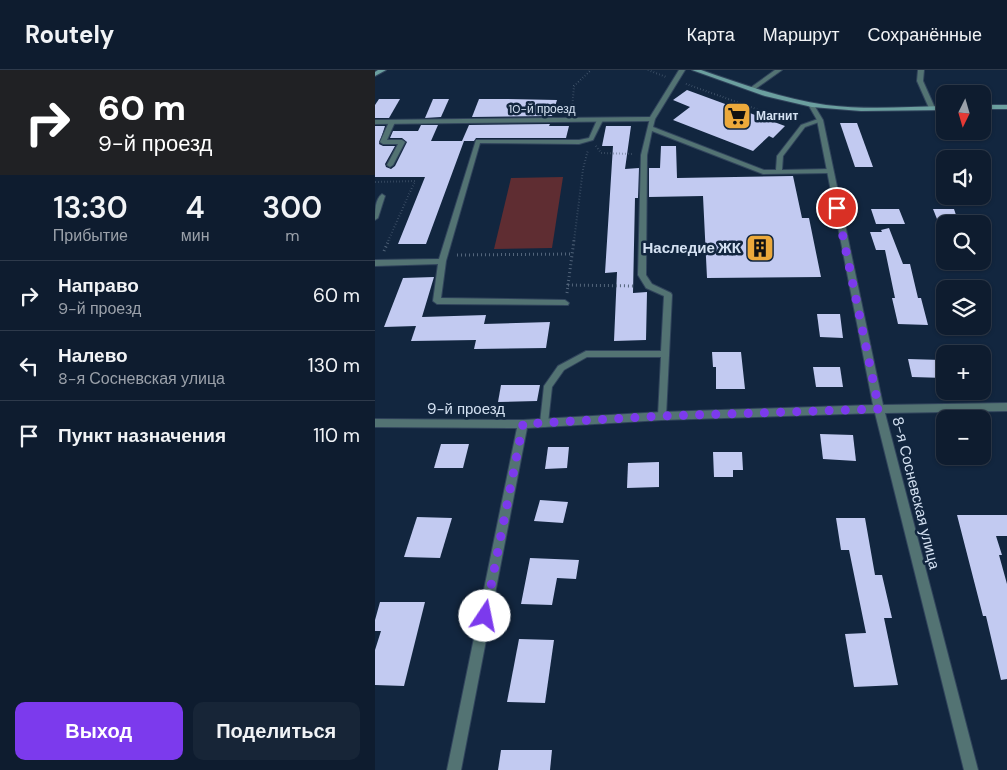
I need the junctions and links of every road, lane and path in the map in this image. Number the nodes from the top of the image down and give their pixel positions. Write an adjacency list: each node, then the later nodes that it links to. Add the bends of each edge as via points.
1 (383, 70): 8 (street)
2 (591, 70): 17 (path, via 574,82 571,90)
3 (648, 70): 9 (path)
4 (682, 70): 9 (street)
5 (695, 70): 10 (street)
6 (779, 70): 10 (street)
7 (921, 70): 14 (lane, via 920,81)
8 (375, 74)
9 (676, 81): 16 (street); 22 (path)
10 (752, 89): 11 (street)
11 (813, 106): 14 (street); 19 (street, 8-я Сосневская улица)
12 (991, 107): 13 (street)
13 (1007, 107)
14 (932, 108): 15 (street)
15 (936, 108)
16 (652, 119): 18 (street, 10-й проезд); 23 (lane)
17 (573, 120): 18 (street, 10-й проезд); 21 (street, 10-й проезд)
18 (600, 120): 24 (lane)
19 (820, 120): 22 (lane); 30 (street, 8-я Сосневская улица)
20 (375, 122): 21 (street, 10-й проезд)
21 (392, 122): 26 (lane)
22 (803, 126): 29 (lane, via 780,156)
23 (650, 128): 27 (lane); 29 (lane, via 763,172)
24 (591, 139): 27 (path, via 601,153); 34 (path, via 583,169); 35 (lane, via 579,142 478,141)
25 (375, 142): 26 (lane)
26 (383, 142): 28 (lane, via 402,142)
27 (645, 155): 38 (lane, via 642,275)
28 (390, 165)
29 (779, 171): 30 (lane)
30 (830, 171): 42 (street, 8-я Сосневская улица)
31 (375, 182): 36 (path, via 415,181)
32 (382, 196): 33 (lane)
33 (375, 218)
34 (572, 254): 35 (path); 37 (path)
35 (443, 258): 36 (lane); 39 (lane, via 437,301)
36 (377, 263)
37 (568, 285): 38 (path); 39 (path)
38 (649, 286): 40 (lane, via 668,295)
39 (565, 303)
40 (665, 354): 43 (lane); 44 (lane, via 586,354 561,368 548,386)
41 (1007, 407): 42 (street, 9-й проезд)
42 (879, 409): 43 (street, 9-й проезд); 48 (street, 8-я Сосневская улица)
43 (662, 416): 44 (street, 9-й проезд)
44 (545, 423): 46 (street, 9-й проезд)
45 (375, 424): 46 (street, 9-й проезд)
46 (523, 424): 47 (street)
47 (454, 770)
48 (971, 770)

